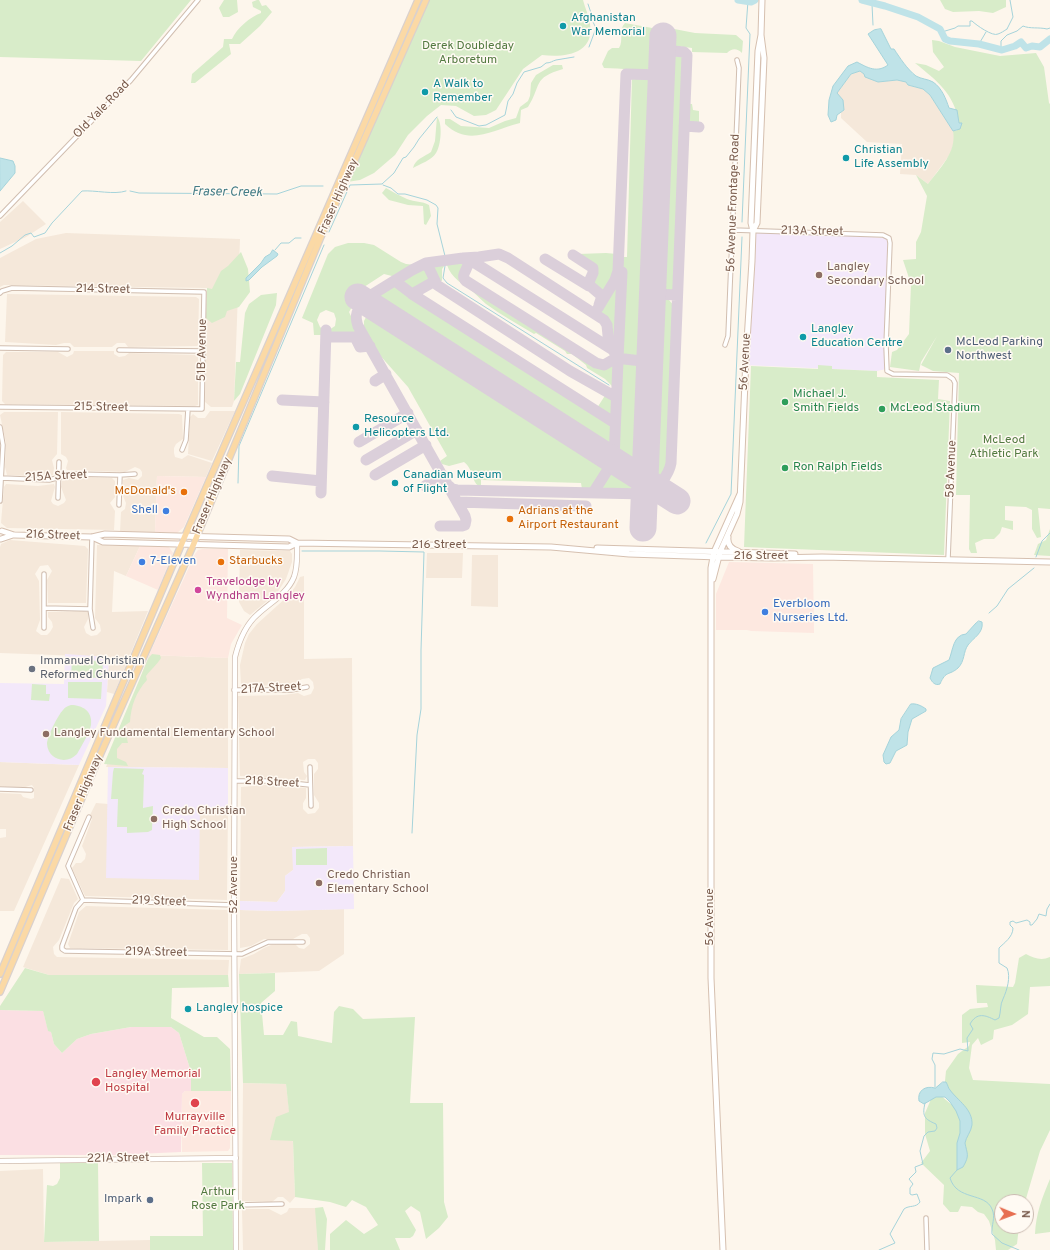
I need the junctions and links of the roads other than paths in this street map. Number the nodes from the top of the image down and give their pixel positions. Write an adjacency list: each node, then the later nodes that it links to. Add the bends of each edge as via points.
1 (198, 0): 9 (street, Old Yale Road, via 131,80)
2 (418, 0): 37 (main road, Fraser Highway)
3 (426, 0): 38 (main road, Fraser Highway, via 320,239)
4 (762, 2): 5 (main road, 56 Avenue)
5 (761, 35): 7 (main road, 56 Avenue, via 758,48); 8 (main road, 56 Avenue, via 764,58)
6 (737, 60): 10 (street, 56 Avenue Frontage Road, via 739,68)
7 (756, 101): 8 (main road); 11 (main road, 56 Avenue, via 751,224)
8 (762, 104): 11 (main road, 56 Avenue, via 757,223)
9 (0, 216)
10 (733, 230): 11 (street, 213A Street); 14 (street, 56 Avenue Frontage Road, via 728,336)
11 (753, 231): 19 (street, 213A Street, via 883,235 889,238 887,371 891,374 947,375); 30 (main road, 56 Avenue)
12 (1, 292): 13 (street, 214 Street, via 12,288)
13 (204, 292): 18 (street, 51B Avenue)
14 (725, 345)
15 (0, 348): 16 (street)
16 (68, 349)
17 (119, 350): 18 (street)
18 (203, 351): 22 (street, 51B Avenue)
19 (953, 378): 48 (street, 58 Avenue, via 955,384)
20 (0, 407): 21 (street, 215 Street)
21 (188, 409): 22 (street, 215 Street); 24 (street, via 186,440)
22 (202, 409)
23 (0, 427): 29 (street, via 3,442)
24 (182, 450)
25 (59, 462): 28 (street)
26 (135, 474): 27 (street, 215A Street)
27 (120, 475): 28 (street, 215A Street, via 72,474); 33 (street)
28 (59, 477): 29 (street, 215A Street, via 49,480); 31 (street)
29 (2, 478): 32 (street)
30 (740, 494): 35 (main road, 56 Avenue, via 737,514); 45 (main road, 56 Avenue)
31 (58, 498)
32 (0, 501)
33 (119, 505)
34 (1, 530): 36 (main road, 216 Street); 40 (main road)
35 (729, 532): 44 (main road, via 730,546); 46 (main road, 56 Avenue)
36 (14, 535): 39 (main road, 216 Street); 40 (main road, 216 Street)
37 (185, 536): 38 (main road, 216 Street); 39 (main road, 216 Street, via 105,534); 42 (main road, Fraser Highway)
38 (196, 536): 41 (main road, 216 Street, via 289,539); 43 (main road, Fraser Highway)
39 (92, 537): 42 (main road, 216 Street, via 103,542); 53 (street)
40 (0, 539)
41 (298, 543): 43 (main road, 216 Street, via 289,547); 45 (main road, 216 Street, via 606,548); 57 (street, 52 Avenue, via 294,578 284,594 257,614 241,637 235,657)
42 (182, 544): 43 (main road, 216 Street); 69 (main road, Fraser Highway)
43 (193, 544): 70 (main road, Fraser Highway)
44 (745, 553): 46 (main road, 216 Street); 47 (main road, 216 Street)
45 (713, 554): 46 (main road, 216 Street); 51 (main road, 56 Avenue)
46 (720, 554): 47 (main road, 216 Street, via 773,558); 51 (main road, 56 Avenue)
47 (822, 557): 48 (main road, 216 Street)
48 (948, 559): 49 (main road, 216 Street)
49 (1050, 562)
50 (44, 574): 52 (street)
51 (712, 584): 77 (main road, 56 Avenue, via 711,978)
52 (44, 608): 53 (street); 54 (street)
53 (90, 609): 55 (street)
54 (44, 628)
55 (93, 628)
56 (307, 687): 57 (street, 217A Street, via 291,690)
57 (234, 690): 59 (street, 52 Avenue)
58 (310, 766): 60 (street)
59 (234, 781): 60 (street, 218 Street, via 273,781); 66 (street, 52 Avenue)
60 (310, 785): 63 (street)
61 (0, 789): 62 (street)
62 (31, 790)
63 (311, 806)
64 (89, 817): 65 (street, via 68,866)
65 (83, 900): 66 (street, 219 Street); 68 (street, 219A Street, via 76,908 62,946 65,951)
66 (234, 905): 68 (street, 52 Avenue)
67 (303, 942): 68 (street, 219A Street, via 268,942 246,953)
68 (235, 954): 71 (street, 52 Avenue)
69 (0, 974)
70 (0, 992)
71 (236, 1158): 72 (street, 221A Street); 74 (street, 52 Avenue)
72 (0, 1161)
73 (282, 1204): 74 (street)
74 (236, 1205): 76 (street, 52 Avenue)
75 (926, 1218): 78 (street)
76 (236, 1250)
77 (723, 1250)
78 (927, 1250)

